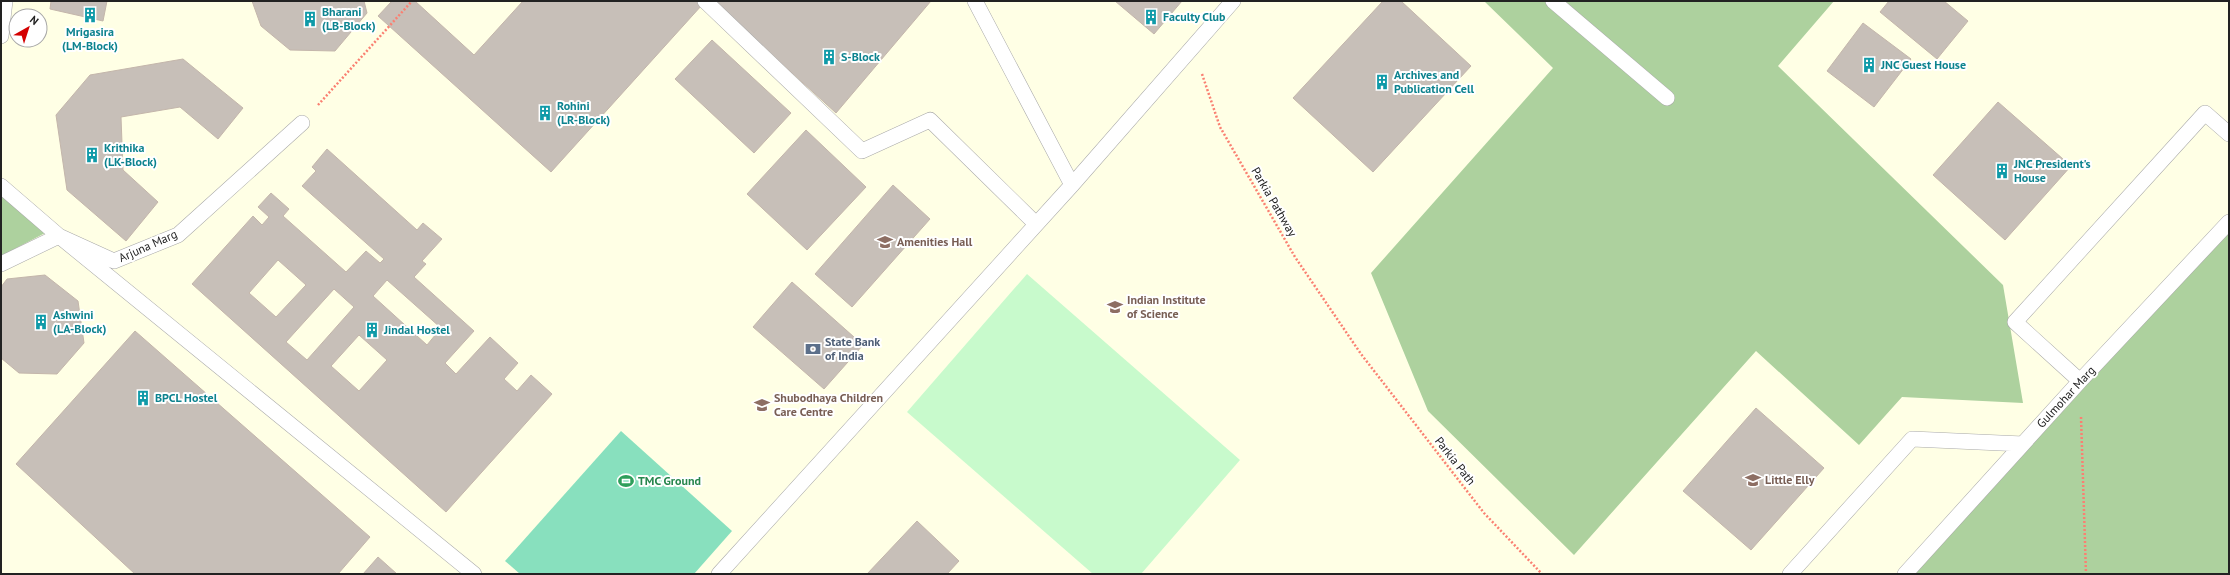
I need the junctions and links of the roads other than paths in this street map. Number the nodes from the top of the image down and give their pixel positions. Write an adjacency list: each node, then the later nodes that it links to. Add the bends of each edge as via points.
1 (5, 1): 6 (lane)
2 (705, 1): 13 (lane, via 862,151 930,120)
3 (975, 1): 10 (lane)
4 (1234, 1): 10 (lane)
5 (1553, 1): 7 (lane)
6 (1, 36)
7 (1667, 98)
8 (302, 123): 14 (lane, Arjuna Marg, via 178,235 114,261)
9 (2229, 134): 16 (lane, via 2205,112 2015,322)
10 (1072, 185): 13 (lane)
11 (1, 186): 14 (lane, Arjuna Marg)
12 (2229, 222): 16 (lane, Gulmohar Marg)
13 (1036, 224): 19 (lane)
14 (59, 236): 15 (lane); 18 (lane)
15 (1, 264)
16 (2080, 381): 17 (lane, Gulmohar Marg)
17 (2023, 444): 20 (lane, via 1912,439); 21 (lane, Gulmohar Marg)
18 (474, 574)
19 (718, 574)
20 (1790, 574)
21 (1905, 574)

